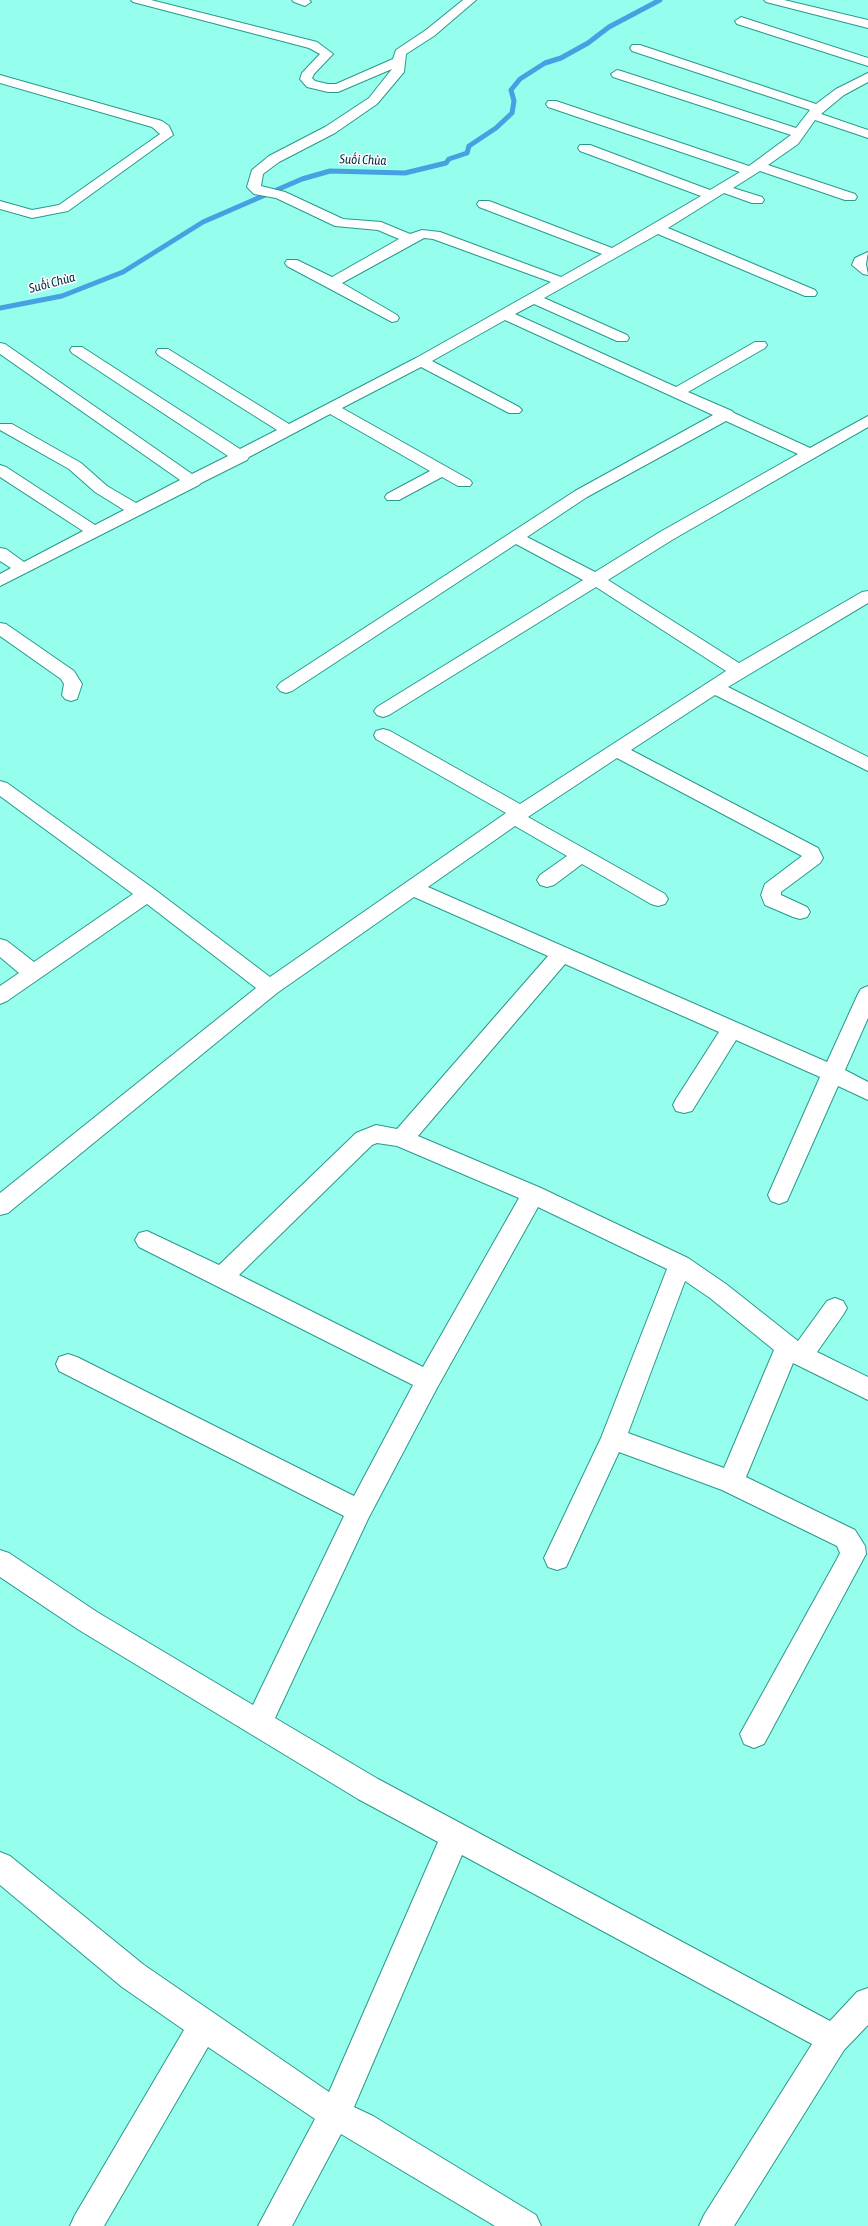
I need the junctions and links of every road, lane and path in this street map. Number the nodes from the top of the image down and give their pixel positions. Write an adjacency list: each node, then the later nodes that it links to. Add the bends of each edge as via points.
1 (137, 0): 7 (street, via 313,45 327,54 308,73 306,79 311,84 328,88 338,88)
2 (470, 0): 7 (street, via 400,54)
3 (770, 0): 5 (street)
4 (741, 21): 8 (street)
5 (868, 24)
6 (636, 48): 14 (street)
7 (399, 60): 25 (street, via 398,72 373,101 330,130 274,159 257,173 254,187 340,223 381,226)
8 (868, 62)
9 (617, 74): 16 (street)
10 (868, 77): 14 (street, via 840,92)
11 (0, 79): 23 (street, via 156,124 164,129 167,135 63,208 32,214)
12 (640, 93): 16 (street)
13 (552, 104): 18 (street)
14 (815, 112): 15 (street); 16 (street)
15 (868, 134)
16 (796, 137): 18 (street)
17 (585, 148): 19 (street)
18 (755, 169): 19 (street); 20 (street)
19 (718, 192): 21 (street); 24 (street)
20 (850, 197)
21 (757, 200)
22 (484, 204): 26 (street)
23 (0, 205)
24 (657, 229): 26 (street); 32 (street)
25 (410, 239): 30 (street, via 422,234 435,236); 31 (street)
26 (615, 254): 30 (street)
27 (868, 256): 29 (street, via 860,261 859,265)
28 (292, 263): 31 (street)
29 (868, 271)
30 (563, 282): 33 (street)
31 (332, 283): 35 (street)
32 (810, 293)
33 (535, 299): 34 (street); 36 (street)
34 (505, 315): 41 (street); 42 (street)
35 (392, 318)
36 (622, 338)
37 (760, 346): 42 (street)
38 (0, 347): 53 (street)
39 (77, 350): 50 (street)
40 (164, 352): 48 (street)
41 (421, 361): 43 (street); 44 (street)
42 (678, 392): 45 (street)
43 (332, 408): 48 (street); 52 (street)
44 (514, 410)
45 (726, 414): 49 (street); 58 (street, via 581,494)
46 (868, 421): 49 (street)
47 (6, 427): 56 (street, via 75,466 100,489)
48 (289, 431): 50 (street)
49 (809, 453): 61 (street)
50 (241, 457): 53 (street)
51 (0, 470): 57 (street)
52 (442, 470): 54 (street); 55 (street)
53 (193, 482): 56 (street)
54 (464, 483)
55 (393, 497)
56 (136, 510): 57 (street)
57 (95, 532): 60 (street)
58 (515, 537): 61 (street); 66 (street)
59 (0, 553): 60 (street)
60 (23, 569): 62 (street)
61 (595, 579): 65 (street); 69 (street)
62 (0, 581)
63 (868, 596): 65 (street)
64 (0, 628): 68 (street, via 68,675 73,684)
65 (739, 671): 67 (street)
66 (286, 687)
67 (714, 687): 71 (street); 72 (street)
68 (71, 695)
69 (383, 711)
70 (383, 735): 74 (street)
71 (618, 751): 74 (street); 80 (street, via 811,853 813,858 772,889 772,900)
72 (868, 765)
73 (0, 788): 78 (street)
74 (517, 815): 75 (street); 77 (street)
75 (581, 855): 76 (street); 79 (street)
76 (547, 880)
77 (412, 888): 82 (street); 84 (street)
78 (147, 894): 83 (street); 84 (street)
79 (658, 899)
80 (800, 912)
81 (0, 946): 83 (street)
82 (562, 954): 87 (street); 91 (street)
83 (34, 973): 86 (street)
84 (270, 988): 94 (street)
85 (868, 994): 88 (street)
86 (0, 996)
87 (732, 1029): 88 (street); 90 (street)
88 (832, 1073): 89 (street); 93 (street)
89 (868, 1092)
90 (684, 1105)
91 (402, 1139): 92 (street); 97 (street, via 376,1134 364,1139)
92 (533, 1194): 96 (street); 101 (street)
93 (779, 1194)
94 (0, 1206)
95 (147, 1240): 97 (street)
96 (680, 1265): 99 (street, via 718,1291); 103 (street)
97 (222, 1277): 101 (street)
98 (835, 1308): 99 (street)
99 (794, 1351): 102 (street); 104 (street)
100 (68, 1364): 105 (street)
101 (428, 1381): 105 (street)
102 (868, 1389)
103 (613, 1439): 104 (street); 106 (street)
104 (731, 1482): 109 (street, via 846,1538 852,1546 853,1554)
105 (359, 1511): 108 (street)
106 (557, 1558)
107 (0, 1562): 108 (street, via 88,1621)
108 (259, 1722): 110 (street, via 368,1789)
109 (754, 1734)
110 (456, 1835): 114 (street); 115 (street)
111 (0, 1866): 113 (street, via 133,1976)
112 (868, 2003): 114 (street)
113 (204, 2025): 115 (street); 116 (street)
114 (833, 2039): 119 (street)
115 (335, 2114): 117 (street); 118 (street, via 362,2127)
116 (86, 2226)
117 (274, 2226)
118 (525, 2226)
119 (716, 2226)

